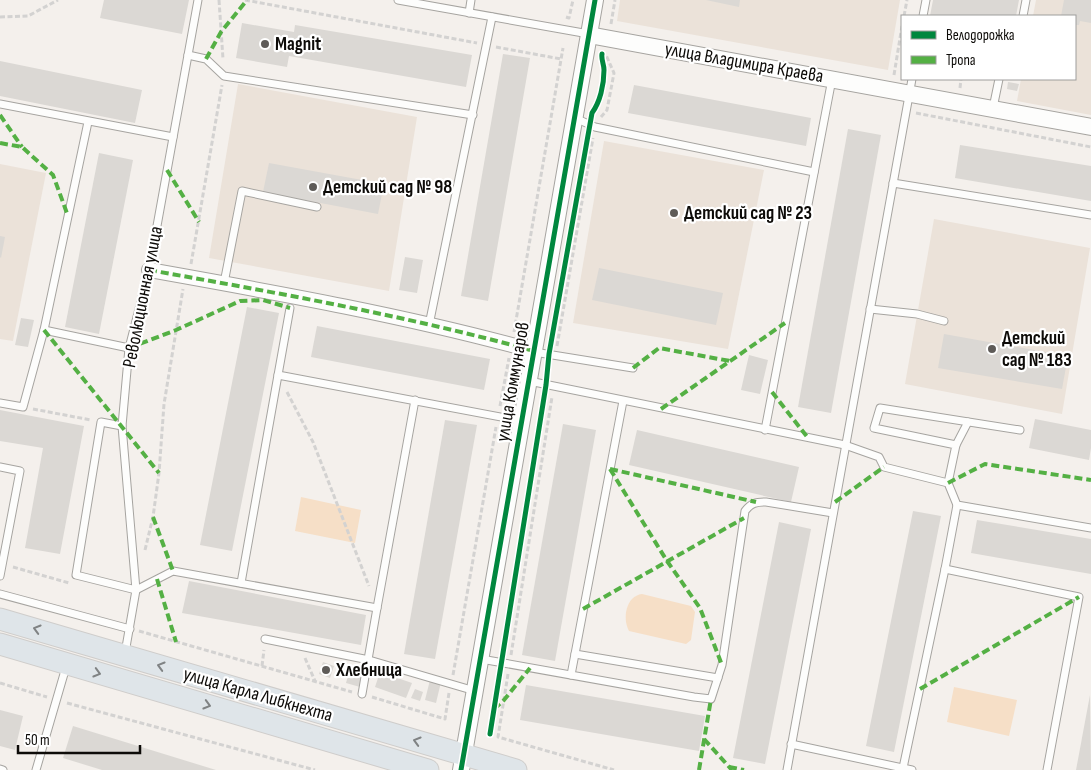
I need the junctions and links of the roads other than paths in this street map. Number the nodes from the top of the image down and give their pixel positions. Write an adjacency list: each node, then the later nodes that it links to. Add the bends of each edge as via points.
1 (198, 0): 12 (lane, Революционная улица)
2 (398, 0): 7 (lane, улица Владимира Краева)
3 (471, 0): 7 (lane)
4 (595, 0): 11 (street, улица Коммунаров)
5 (926, 0): 8 (lane)
6 (1026, 0): 9 (lane)
7 (469, 13): 10 (lane, улица Владимира Краева)
8 (923, 15)
9 (1023, 15)
10 (492, 17): 11 (lane, улица Владимира Краева); 18 (lane)
11 (589, 34): 13 (street, улица Владимира Краева); 19 (street, улица Коммунаров)
12 (188, 55): 18 (lane, via 206,59 224,76); 22 (lane, Революционная улица)
13 (832, 79): 15 (street, улица Владимира Краева); 23 (lane)
14 (999, 80): 17 (lane)
15 (910, 86): 17 (street, улица Владимира Краева); 24 (lane)
16 (0, 104): 20 (lane)
17 (993, 108): 21 (street, улица Владимира Краева)
18 (473, 115): 32 (lane)
19 (575, 117): 23 (lane, via 590,125); 35 (street, улица Коммунаров)
20 (88, 122): 22 (lane); 33 (lane)
21 (1091, 127)
22 (174, 137): 27 (lane, Революционная улица)
23 (814, 172): 45 (lane)
24 (893, 183): 26 (lane); 30 (lane)
25 (317, 207): 28 (lane, via 242,191)
26 (1091, 214)
27 (149, 270): 28 (street); 34 (lane, Революционная улица)
28 (224, 283): 32 (street)
29 (290, 308): 37 (lane)
30 (870, 309): 31 (lane, via 917,314); 47 (lane)
31 (944, 321)
32 (429, 325): 35 (street)
33 (44, 330): 34 (lane); 41 (lane, via 23,408)
34 (129, 348): 44 (lane, Революционная улица)
35 (542, 353): 36 (lane); 38 (street, улица Коммунаров)
36 (633, 368)
37 (278, 375): 39 (lane); 56 (lane)
38 (529, 381): 40 (lane); 42 (street, улица Коммунаров)
39 (416, 400): 42 (lane); 59 (lane)
40 (623, 401): 45 (lane); 64 (lane)
41 (0, 403)
42 (522, 421): 66 (street, улица Коммунаров)
43 (968, 422): 46 (lane); 48 (lane); 48 (lane, via 880,408 874,428)
44 (122, 426): 57 (lane, Революционная улица); 57 (lane, via 101,422 76,575)
45 (765, 430): 47 (lane)
46 (1020, 430)
47 (845, 445): 50 (lane, via 879,456 884,467); 52 (lane)
48 (956, 445): 50 (lane)
49 (0, 467): 55 (lane, via 20,472)
50 (948, 483): 51 (lane)
51 (957, 504): 53 (lane); 54 (lane)
52 (833, 513): 70 (lane, via 766,502 750,505 746,511); 73 (lane)
53 (1091, 528)
54 (945, 569): 75 (lane); 81 (lane, via 1079,597)
55 (0, 576)
56 (242, 583): 57 (lane, via 173,570); 59 (lane)
57 (136, 590): 61 (lane, Революционная улица)
58 (0, 594): 61 (lane)
59 (377, 608): 67 (lane)
60 (0, 619): 65 (main road, улица Карла Либкнехта, one-way to 60)
61 (130, 629): 65 (lane, Революционная улица)
62 (266, 639): 67 (lane)
63 (0, 644): 68 (main road, улица Карла Либкнехта)
64 (575, 654): 69 (lane); 70 (lane)
65 (124, 655): 74 (main road, улица Карла Либкнехта, one-way to 65)
66 (481, 659): 69 (lane); 71 (street, улица Коммунаров)
67 (369, 660): 71 (lane); 72 (lane)
68 (67, 664): 76 (lane); 77 (main road, улица Карла Либкнехта, one-way to 77)
69 (571, 675): 70 (lane, via 711,698)
70 (718, 678)
71 (475, 692): 74 (street, улица Коммунаров)
72 (362, 694)
73 (791, 744): 75 (lane); 79 (lane)
74 (462, 762): 78 (main road, улица Карла Либкнехта)
75 (903, 768): 80 (lane)
76 (36, 770)
77 (428, 770)
78 (516, 770)
79 (786, 770)
80 (912, 770)
81 (1047, 770)

